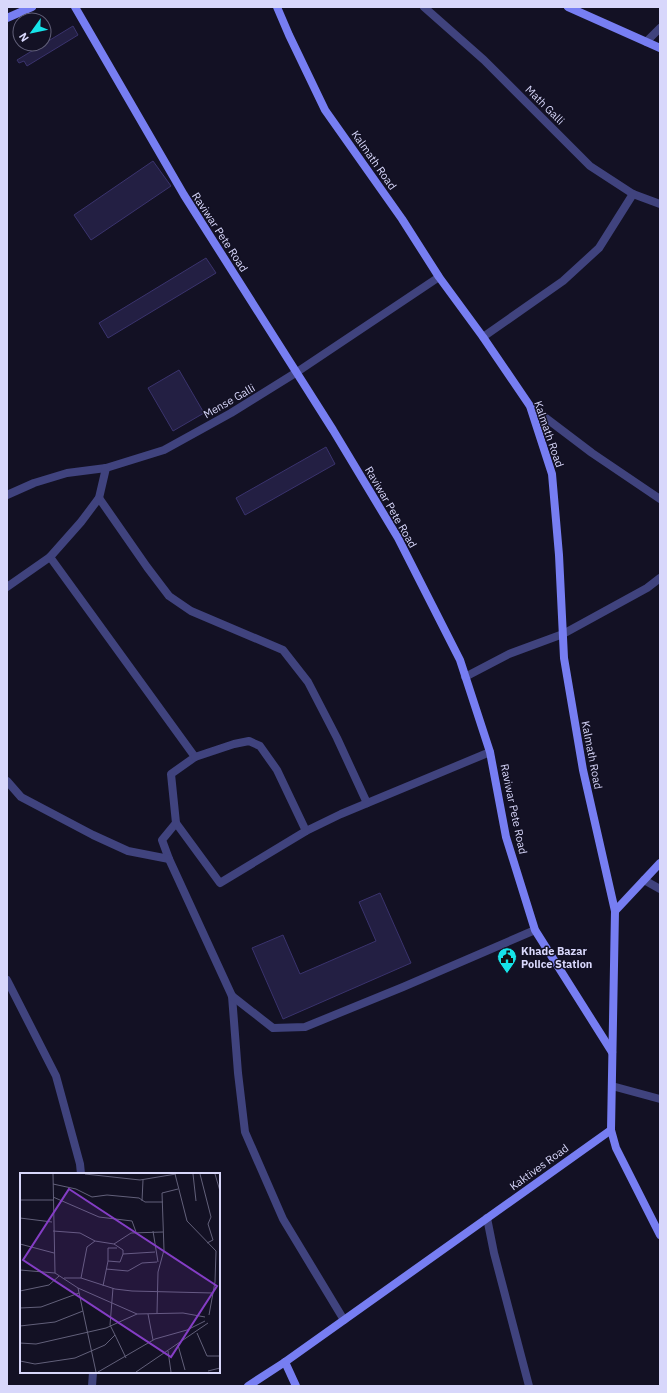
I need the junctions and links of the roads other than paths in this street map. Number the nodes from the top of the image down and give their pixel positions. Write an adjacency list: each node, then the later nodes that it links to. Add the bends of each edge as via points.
1 (32, 7): 6 (street)
2 (75, 7): 14 (street, Raviwar Pete Road, via 184,195)
3 (277, 7): 12 (street, Kalmath Road, via 325,110 402,219)
4 (424, 7): 10 (street, Math Galli, via 484,60 590,166)
5 (568, 7): 8 (street)
6 (7, 18)
7 (660, 28): 8 (street)
8 (646, 42): 9 (street)
9 (660, 48)
10 (634, 194): 11 (street, Math Galli); 13 (street, via 599,248 563,281)
11 (660, 204)
12 (439, 277): 13 (street, Kalmath Road); 14 (street, Mense Galli)
13 (483, 337): 15 (street, Kalmath Road)
14 (297, 372): 16 (street, Mense Galli, via 232,413 164,450); 24 (street, Raviwar Pete Road, via 398,538 460,660)
15 (530, 406): 19 (street, via 592,453); 23 (street, Kalmath Road, via 552,474)
16 (106, 468): 17 (street, Mense Galli, via 67,473 34,482); 18 (street)
17 (7, 495)
18 (99, 498): 20 (street); 28 (street, via 169,596 191,611 283,650 308,682)
19 (660, 499)
20 (50, 557): 22 (street); 26 (street)
21 (660, 578): 23 (street, via 647,588)
22 (7, 588)
23 (563, 634): 24 (street, via 509,654); 35 (street, Kalmath Road, via 564,658 583,770)
24 (465, 677): 25 (street, Raviwar Pete Road)
25 (490, 752): 28 (street); 36 (street, Raviwar Pete Road, via 506,837)
26 (194, 757): 29 (street, via 171,774); 30 (street, via 234,744 249,742 260,746 277,770)
27 (7, 781): 31 (street, via 21,797 93,835 128,851)
28 (367, 803): 30 (street)
29 (176, 822): 30 (street, via 220,883); 31 (street, via 162,840)
30 (306, 831)
31 (169, 859): 38 (street)
32 (660, 863): 33 (street)
33 (644, 880): 34 (street); 35 (street)
34 (660, 889)
35 (615, 912): 39 (street)
36 (535, 930): 38 (street, via 304,1027 273,1028); 39 (street, Raviwar Pete Road)
37 (7, 980): 43 (street, via 56,1076)
38 (232, 996): 46 (street, via 245,1132 283,1219)
39 (612, 1052): 40 (street)
40 (612, 1086): 41 (street); 42 (street)
41 (660, 1100)
42 (611, 1130): 44 (street, Kaktives Road); 45 (street, via 616,1148)
43 (81, 1173)
44 (488, 1218): 46 (street, Kaktives Road); 52 (street, via 494,1253)
45 (660, 1235)
46 (344, 1320): 47 (street, Kaktives Road)
47 (285, 1362): 50 (street, Kaktives Road); 51 (street)
48 (93, 1373): 49 (street)
49 (92, 1386)
50 (248, 1386)
51 (296, 1386)
52 (529, 1386)

